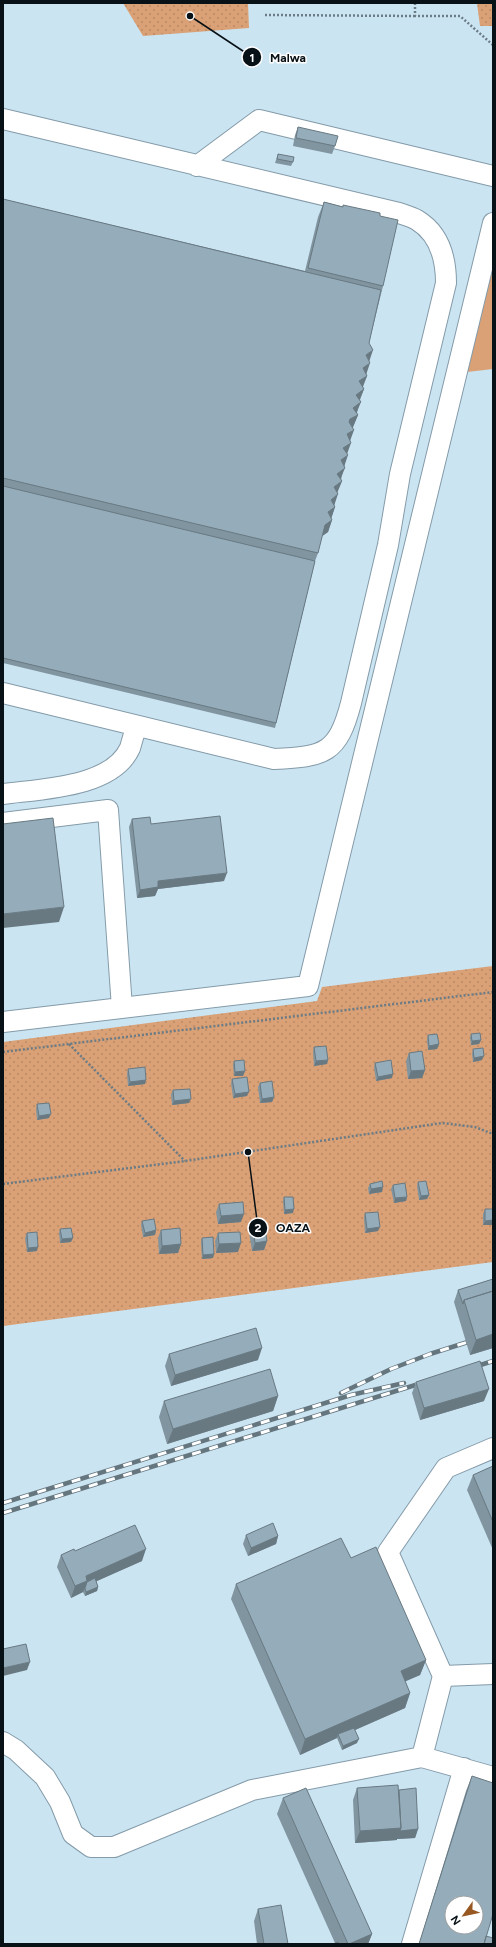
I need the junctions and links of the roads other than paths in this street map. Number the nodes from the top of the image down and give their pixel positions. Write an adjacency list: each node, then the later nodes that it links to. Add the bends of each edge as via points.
1 (3, 119): 2 (lane)
2 (197, 166): 3 (lane, via 260,120); 6 (lane, via 417,220 441,247 446,263 446,282 400,474 388,545 345,727 334,744 320,752 295,758 274,759)
3 (493, 176)
4 (493, 222): 9 (lane, via 308,986)
5 (3, 693): 6 (lane)
6 (136, 727): 7 (lane, via 129,749 117,763 100,775 78,784)
7 (3, 794)
8 (3, 823): 9 (lane, via 108,810)
9 (122, 1008): 10 (lane)
10 (3, 1022)
11 (493, 1448): 13 (lane, via 446,1468 388,1552)
12 (493, 1674): 13 (lane)
13 (443, 1676): 15 (lane)
14 (3, 1742): 15 (lane, via 16,1750 45,1777 60,1802 72,1834 91,1847 114,1847 252,1790)
15 (422, 1757): 16 (lane)
16 (464, 1768): 17 (lane); 18 (lane)
17 (493, 1777)
18 (412, 1944)

